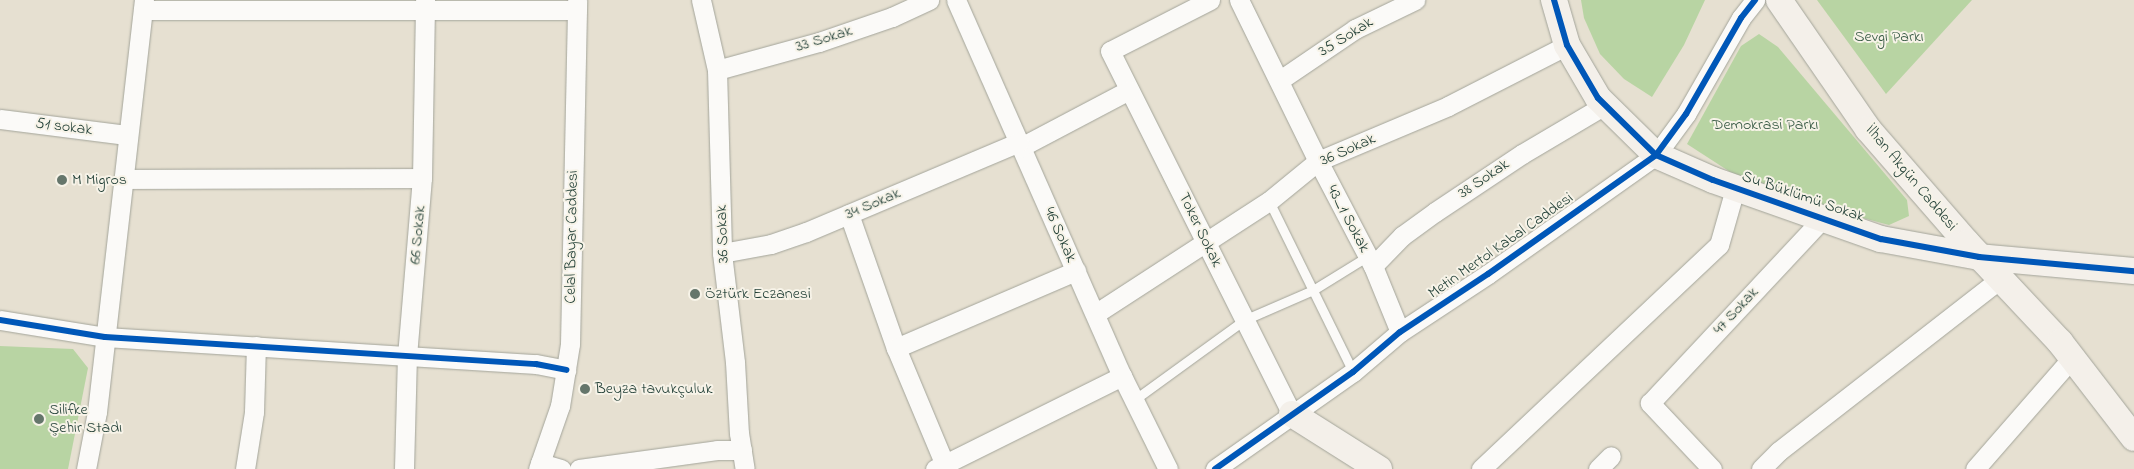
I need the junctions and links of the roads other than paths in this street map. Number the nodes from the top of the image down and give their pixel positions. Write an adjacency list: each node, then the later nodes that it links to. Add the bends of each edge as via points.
1 (702, 0): 16 (street, 36 Sokak)
2 (929, 0): 16 (street, 33 Sokak, via 892,17 819,42)
3 (956, 0): 22 (street, 46 Sokak)
4 (1210, 0): 18 (street, Toker Sokak, via 1110,51)
5 (1239, 0): 17 (street, 43_1 Sokak)
6 (1415, 0): 14 (street, 35 Sokak)
7 (1554, 0): 15 (street, Su Büklümü Sokak)
8 (1755, 0): 23 (street, Metin Mertol Kabal Caddesi, via 1741,18 1686,114)
9 (1779, 0): 33 (street, İlhan Akgün Caddesi, via 1868,129)
10 (144, 5): 11 (street); 21 (street)
11 (334, 5): 13 (street)
12 (577, 5): 13 (street); 48 (street, Celal Bayar Caddesi, via 570,344)
13 (426, 6): 25 (street, 66 Sokak)
14 (1380, 7): 17 (street, 35 Sokak, via 1355,29)
15 (1566, 45): 19 (street, Su Büklümü Sokak); 24 (street, 36 Sokak, via 1448,106)
16 (716, 70): 32 (street, 36 Sokak)
17 (1280, 80): 24 (street, 43_1 Sokak)
18 (1130, 90): 22 (street, 34 Sokak); 31 (street, Toker Sokak)
19 (1604, 105): 23 (street, Su Büklümü Sokak); 34 (street, 38 Sokak, via 1435,212)
20 (0, 119): 21 (street, 51 sokak)
21 (127, 135): 26 (street)
22 (1020, 144): 29 (street, 34 Sokak); 36 (street, 46 Sokak)
23 (1656, 155): 27 (street, Su Büklümü Sokak); 42 (street, Metin Mertol Kabal Caddesi)
24 (1318, 162): 28 (street, 36 Sokak); 34 (street, 43_1 Sokak)
25 (422, 178): 26 (street); 46 (street, 66 Sokak)
26 (124, 179): 43 (street)
27 (1735, 188): 30 (street, Su Büklümü Sokak); 66 (street, via 1720,246)
28 (1269, 201): 31 (street, 36 Sokak); 38 (lane)
29 (849, 214): 32 (street, 34 Sokak, via 770,244); 45 (street)
30 (1822, 219): 33 (street, Su Büklümü Sokak, via 1881,239); 67 (street, 47 Sokak, via 1650,403)
31 (1206, 243): 39 (street, 36 Sokak); 41 (street, Toker Sokak)
32 (722, 253): 54 (street, 36 Sokak)
33 (1980, 257): 35 (street, Su Büklümü Sokak); 37 (street, İlhan Akgün Caddesi)
34 (1371, 261): 38 (lane); 42 (street, 43_1 Sokak)
35 (2134, 270)
36 (1076, 271): 39 (street, 46 Sokak); 45 (street)
37 (2000, 279): 47 (street, İlhan Akgün Caddesi); 68 (street, via 1779,451)
38 (1313, 290): 41 (lane); 49 (lane)
39 (1095, 314): 50 (street, 46 Sokak)
40 (0, 320): 43 (street)
41 (1244, 320): 51 (lane); 52 (street, Toker Sokak)
42 (1400, 332): 49 (street, Metin Mertol Kabal Caddesi)
43 (104, 337): 44 (street); 57 (street, via 97,412)
44 (256, 346): 46 (street); 58 (street, via 254,412)
45 (896, 348): 56 (street)
46 (407, 356): 48 (street, via 536,364); 59 (street, 66 Sokak)
47 (2072, 358): 53 (street, İlhan Akgün Caddesi); 69 (street)
48 (566, 370): 55 (street, Celal Bayar Caddesi, via 560,406)
49 (1353, 372): 52 (street, Metin Mertol Kabal Caddesi)
50 (1122, 376): 51 (street, 46 Sokak); 56 (street)
51 (1134, 400): 63 (street, 46 Sokak)
52 (1292, 414): 64 (street, Metin Mertol Kabal Caddesi); 65 (street)
53 (2134, 438)
54 (742, 450): 61 (street, via 717,450); 62 (street, 36 Sokak)
55 (539, 466): 60 (street)
56 (940, 467)
57 (86, 469)
58 (245, 469)
59 (404, 469)
60 (561, 469)
61 (579, 469)
62 (745, 469)
63 (1168, 469)
64 (1214, 469)
65 (1379, 469)
66 (1482, 469)
67 (1712, 469)
68 (1761, 469)
69 (1975, 469)

